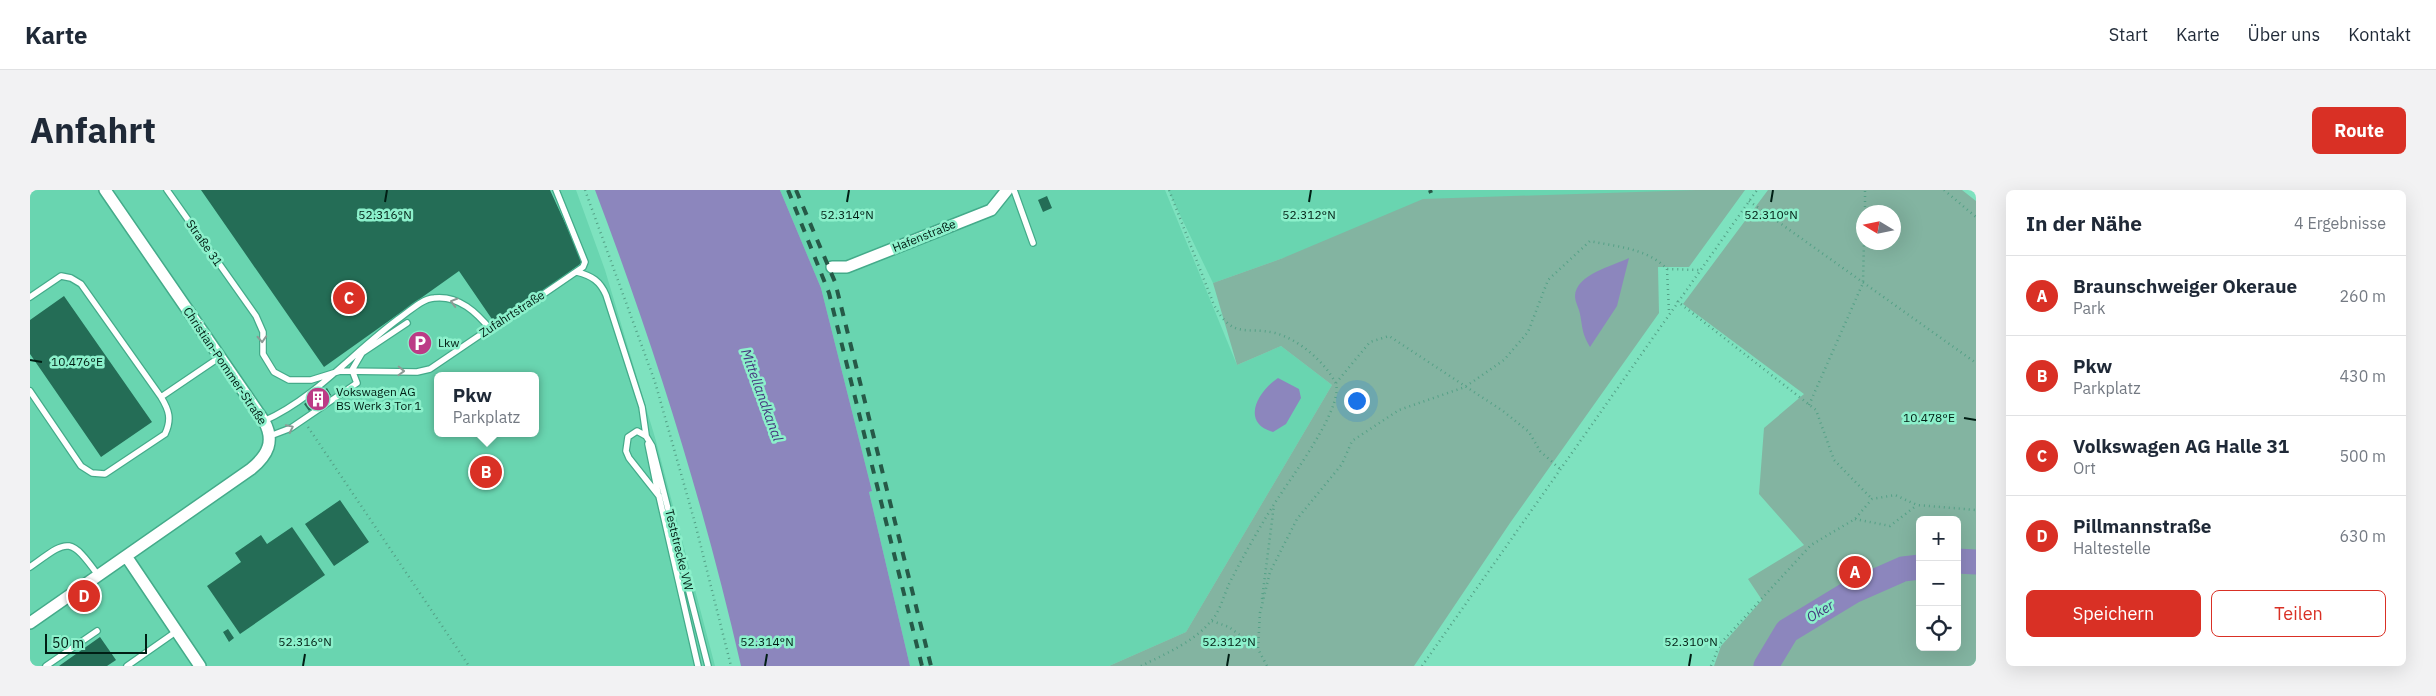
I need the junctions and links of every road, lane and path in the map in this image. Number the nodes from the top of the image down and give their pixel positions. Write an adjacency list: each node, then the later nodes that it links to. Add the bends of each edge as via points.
1 (105, 190): 26 (street, Christian-Pommer-Straße)
2 (167, 190): 29 (lane, Straße 31, one-way to 29, via 259,324 263,332 263,354 274,372 289,380 311,380)
3 (556, 190): 19 (lane, via 585,262)
4 (584, 190): 61 (path, via 655,382)
5 (1007, 190): 16 (street, Hafenstraße, via 991,210 847,267)
6 (1014, 190): 14 (lane)
7 (1169, 190): 30 (path, via 1221,318 1242,332 1275,333 1311,352)
8 (1757, 190): 11 (path)
9 (1865, 190): 12 (path)
10 (1944, 190): 13 (path)
11 (1749, 201): 18 (path); 20 (path)
12 (1865, 205)
13 (1976, 217)
14 (1033, 243)
15 (1864, 250): 20 (path)
16 (832, 267)
17 (1667, 269): 18 (path); 23 (path); 31 (path, via 1656,258 1635,250 1590,241 1548,280 1528,332 1504,360)
18 (1699, 270): 22 (path)
19 (577, 272): 25 (lane, Zufahrtstraße); 37 (lane, Teststrecke VW, via 591,276 602,285 642,407)
20 (1863, 283): 27 (path); 34 (path)
21 (30, 297): 33 (lane, via 61,276 80,284)
22 (1677, 301): 23 (path); 34 (path)
23 (1669, 312): 39 (path)
24 (407, 322): 28 (lane, via 362,353)
25 (491, 330): 28 (lane, Zufahrtstraße, one-way to 25, via 417,372 430,369); 29 (lane, one-way to 29, via 475,311 452,300 434,298 424,301 374,337)
26 (220, 357): 33 (lane); 35 (street, Christian-Pommer-Straße)
27 (1976, 363)
28 (352, 370): 29 (lane, Zufahrtstraße); 36 (lane, one-way to 28, via 292,428 357,384)
29 (332, 373): 35 (lane, via 298,402)
30 (1336, 383): 31 (path, via 1370,342 1389,336); 42 (path, via 1336,401 1309,452)
31 (1465, 386): 39 (path, via 1529,432 1540,451); 49 (path, via 1399,410 1352,441 1342,464 1297,519 1270,572)
32 (30, 391): 33 (lane, via 82,466 92,473 105,474 165,434 169,411)
33 (161, 397)
34 (1809, 405): 41 (path, via 1816,410 1834,460)
35 (264, 421): 36 (street, Christian-Pommer-Straße)
36 (270, 436): 46 (street, Christian-Pommer-Straße, via 268,450 262,460)
37 (646, 436): 40 (lane, Teststrecke VW); 40 (lane, Teststrecke VW, via 642,432 632,432 626,450 634,467); 60 (lane, Teststrecke VW, via 654,455)
38 (318, 442): 58 (path)
39 (1560, 469): 64 (path)
40 (659, 496): 59 (lane, Teststrecke VW)
41 (1872, 499): 43 (path, via 1895,495); 45 (path)
42 (1274, 504): 49 (path); 50 (path)
43 (1917, 505): 44 (path); 45 (path, via 1890,526)
44 (1976, 510)
45 (1855, 518): 65 (path, via 1811,545 1720,644)
46 (126, 556): 48 (street, Christian-Pommer-Straße); 53 (street)
47 (30, 568): 48 (lane, via 59,546 69,544 76,547)
48 (98, 575): 51 (street, Christian-Pommer-Straße)
49 (1260, 613): 54 (path)
50 (1212, 621): 54 (path, via 1230,627); 62 (path, via 1180,646)
51 (30, 623)
52 (98, 631): 55 (lane)
53 (177, 631): 56 (lane); 57 (street)
54 (1258, 649): 63 (path)
55 (46, 666)
56 (127, 666)
57 (200, 666)
58 (469, 666)
59 (698, 666)
60 (708, 666)
61 (731, 666)
62 (1142, 666)
63 (1267, 666)
64 (1422, 666)
65 (1711, 666)

